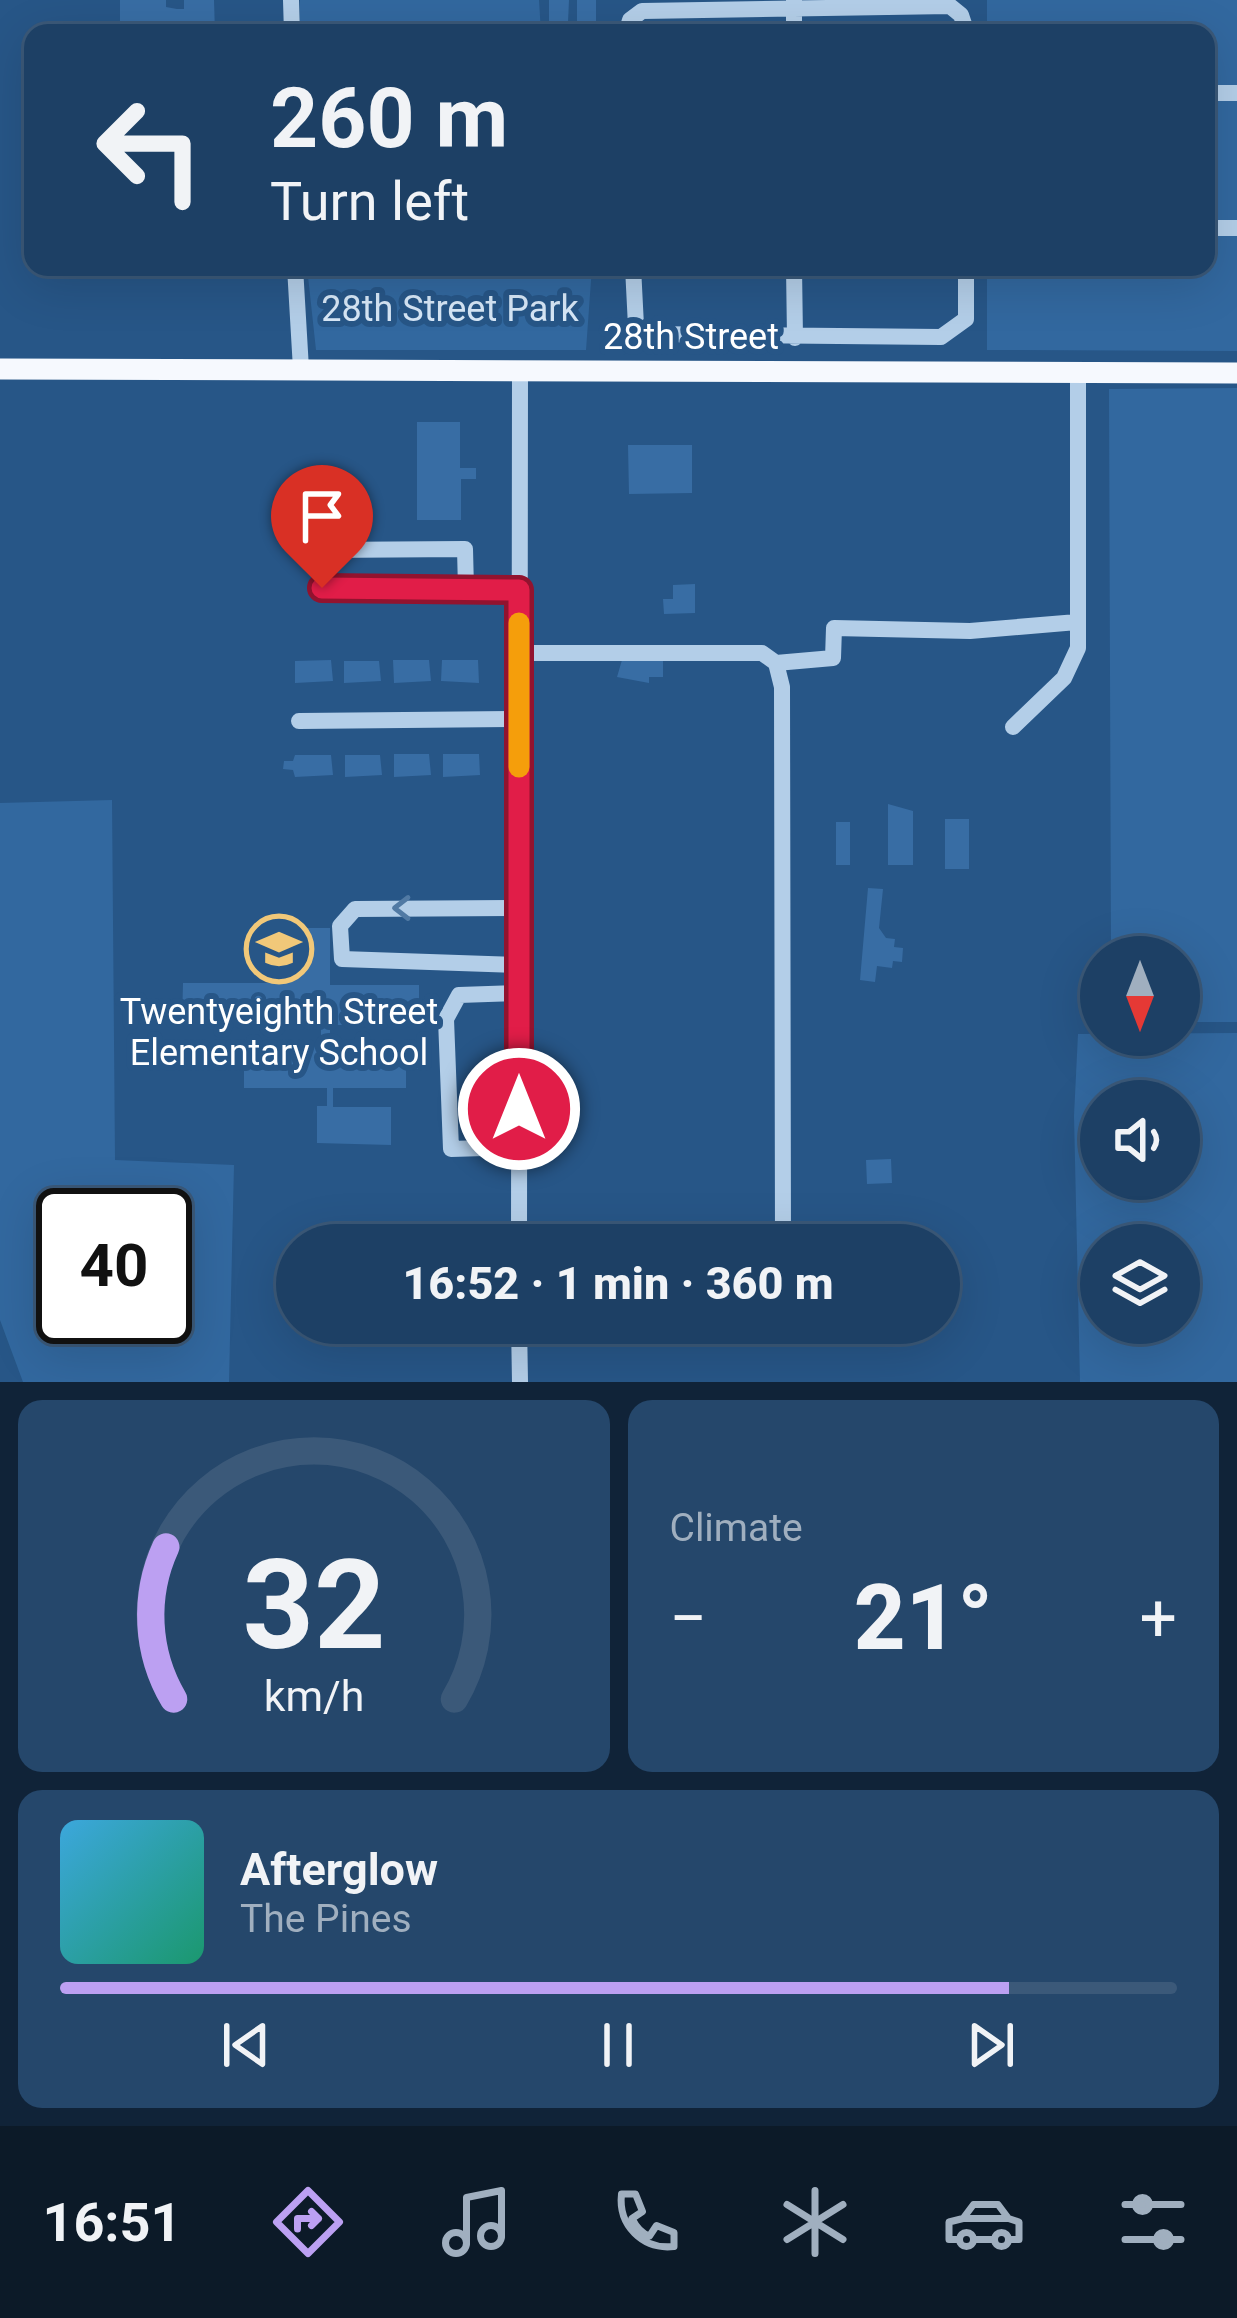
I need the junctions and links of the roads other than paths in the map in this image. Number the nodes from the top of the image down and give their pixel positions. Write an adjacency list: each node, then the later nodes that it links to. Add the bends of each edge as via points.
1 (794, 3): 2 (street, via 642,11); 3 (street, via 950,6)
2 (629, 24)
3 (964, 24)
4 (296, 276): 10 (street)
5 (633, 276): 8 (street, via 636,326 644,334)
6 (794, 276): 8 (street)
7 (966, 276): 8 (street, via 966,319 941,337)
8 (795, 338)
9 (0, 369): 10 (main road, 28th Street)
10 (301, 370): 11 (main road, 28th Street)
11 (520, 370): 12 (main road, 28th Street); 15 (street)
12 (1078, 372): 13 (main road, 28th Street); 16 (street)
13 (1237, 373)
14 (466, 589): 14 (street, via 322,588 321,550 465,549); 15 (street)
15 (519, 590): 17 (street)
16 (1077, 622): 18 (street, via 970,632 834,628 833,658); 21 (street, via 1078,648 1064,678)
17 (519, 653): 18 (street, via 762,653); 19 (street)
18 (776, 663): 27 (street)
19 (519, 719): 20 (street); 22 (street)
20 (299, 721)
21 (1012, 727)
22 (519, 908): 23 (street); 23 (street, one-way to 23, via 355,909 340,926 342,959)
23 (519, 965): 24 (street)
24 (519, 993): 25 (street); 25 (street, via 459,995 446,1019 451,1149)
25 (519, 1148): 26 (street)
26 (519, 1224)
27 (783, 1224)
28 (519, 1344): 29 (street)
29 (520, 1382)

